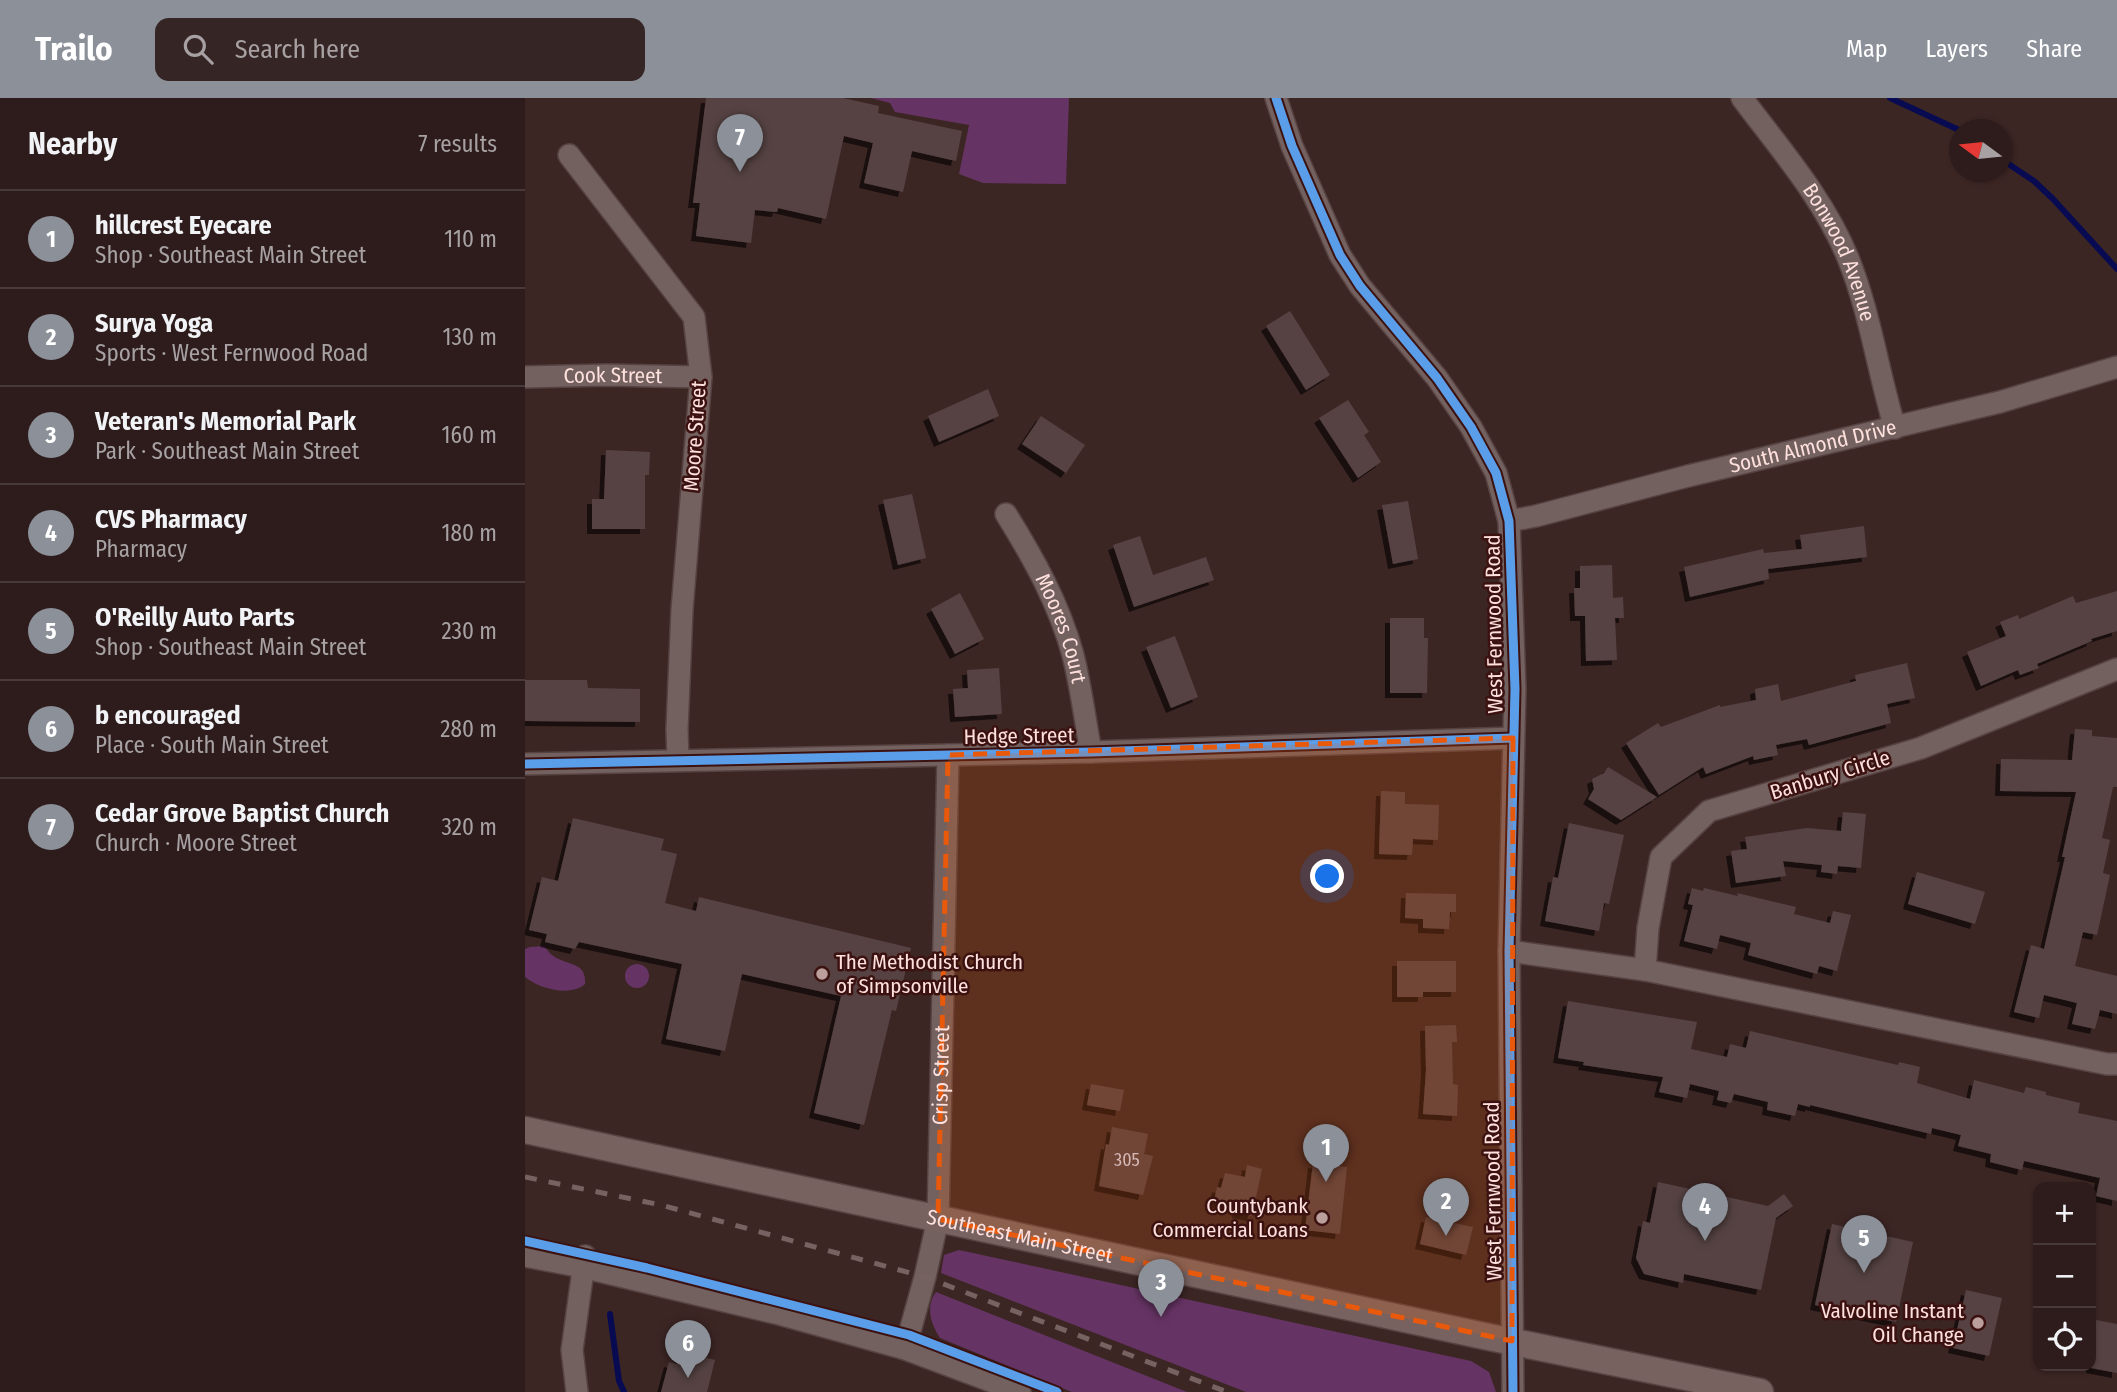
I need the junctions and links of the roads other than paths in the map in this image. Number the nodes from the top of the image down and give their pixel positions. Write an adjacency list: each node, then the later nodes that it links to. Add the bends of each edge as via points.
1 (1276, 98): 9 (street, West Fernwood Road, via 1291,146 1340,255 1471,427 1496,473)
2 (1742, 98): 7 (street, Bonwood Avenue, via 1809,188 1847,255)
3 (569, 155): 6 (street, Moore Street, via 694,317)
4 (2117, 367): 7 (street, South Almond Drive)
5 (525, 377): 6 (street, Cook Street)
6 (701, 377): 14 (street, Moore Street, via 682,610)
7 (1895, 428): 9 (street, South Almond Drive)
8 (1006, 514): 12 (street, Moores Court, via 1037,563 1055,603 1078,678)
9 (1510, 521): 11 (street, West Fernwood Road)
10 (2117, 669): 17 (street, Banbury Circle, via 1921,748 1709,811 1661,857 1647,928)
11 (1513, 738): 12 (street, Hedge Street); 16 (street, West Fernwood Road)
12 (1091, 752): 13 (street, Hedge Street)
13 (948, 755): 14 (street, Hedge Street); 20 (street, Crisp Street)
14 (678, 760): 15 (street, Hedge Street)
15 (525, 764)
16 (1509, 951): 17 (street); 23 (street, West Fernwood Road)
17 (1645, 970): 18 (street)
18 (2117, 1064)
19 (525, 1130): 20 (main road, Southeast Main Street)
20 (938, 1219): 23 (main road, Southeast Main Street); 24 (street, Crisp Street)
21 (525, 1256): 22 (street)
22 (583, 1260): 24 (street); 25 (street, via 572,1350)
23 (1512, 1341): 27 (street, West Fernwood Road); 28 (main road, Southeast Main Street)
24 (905, 1349): 26 (street)
25 (577, 1392)
26 (1020, 1392)
27 (1513, 1392)
28 (1760, 1392)

